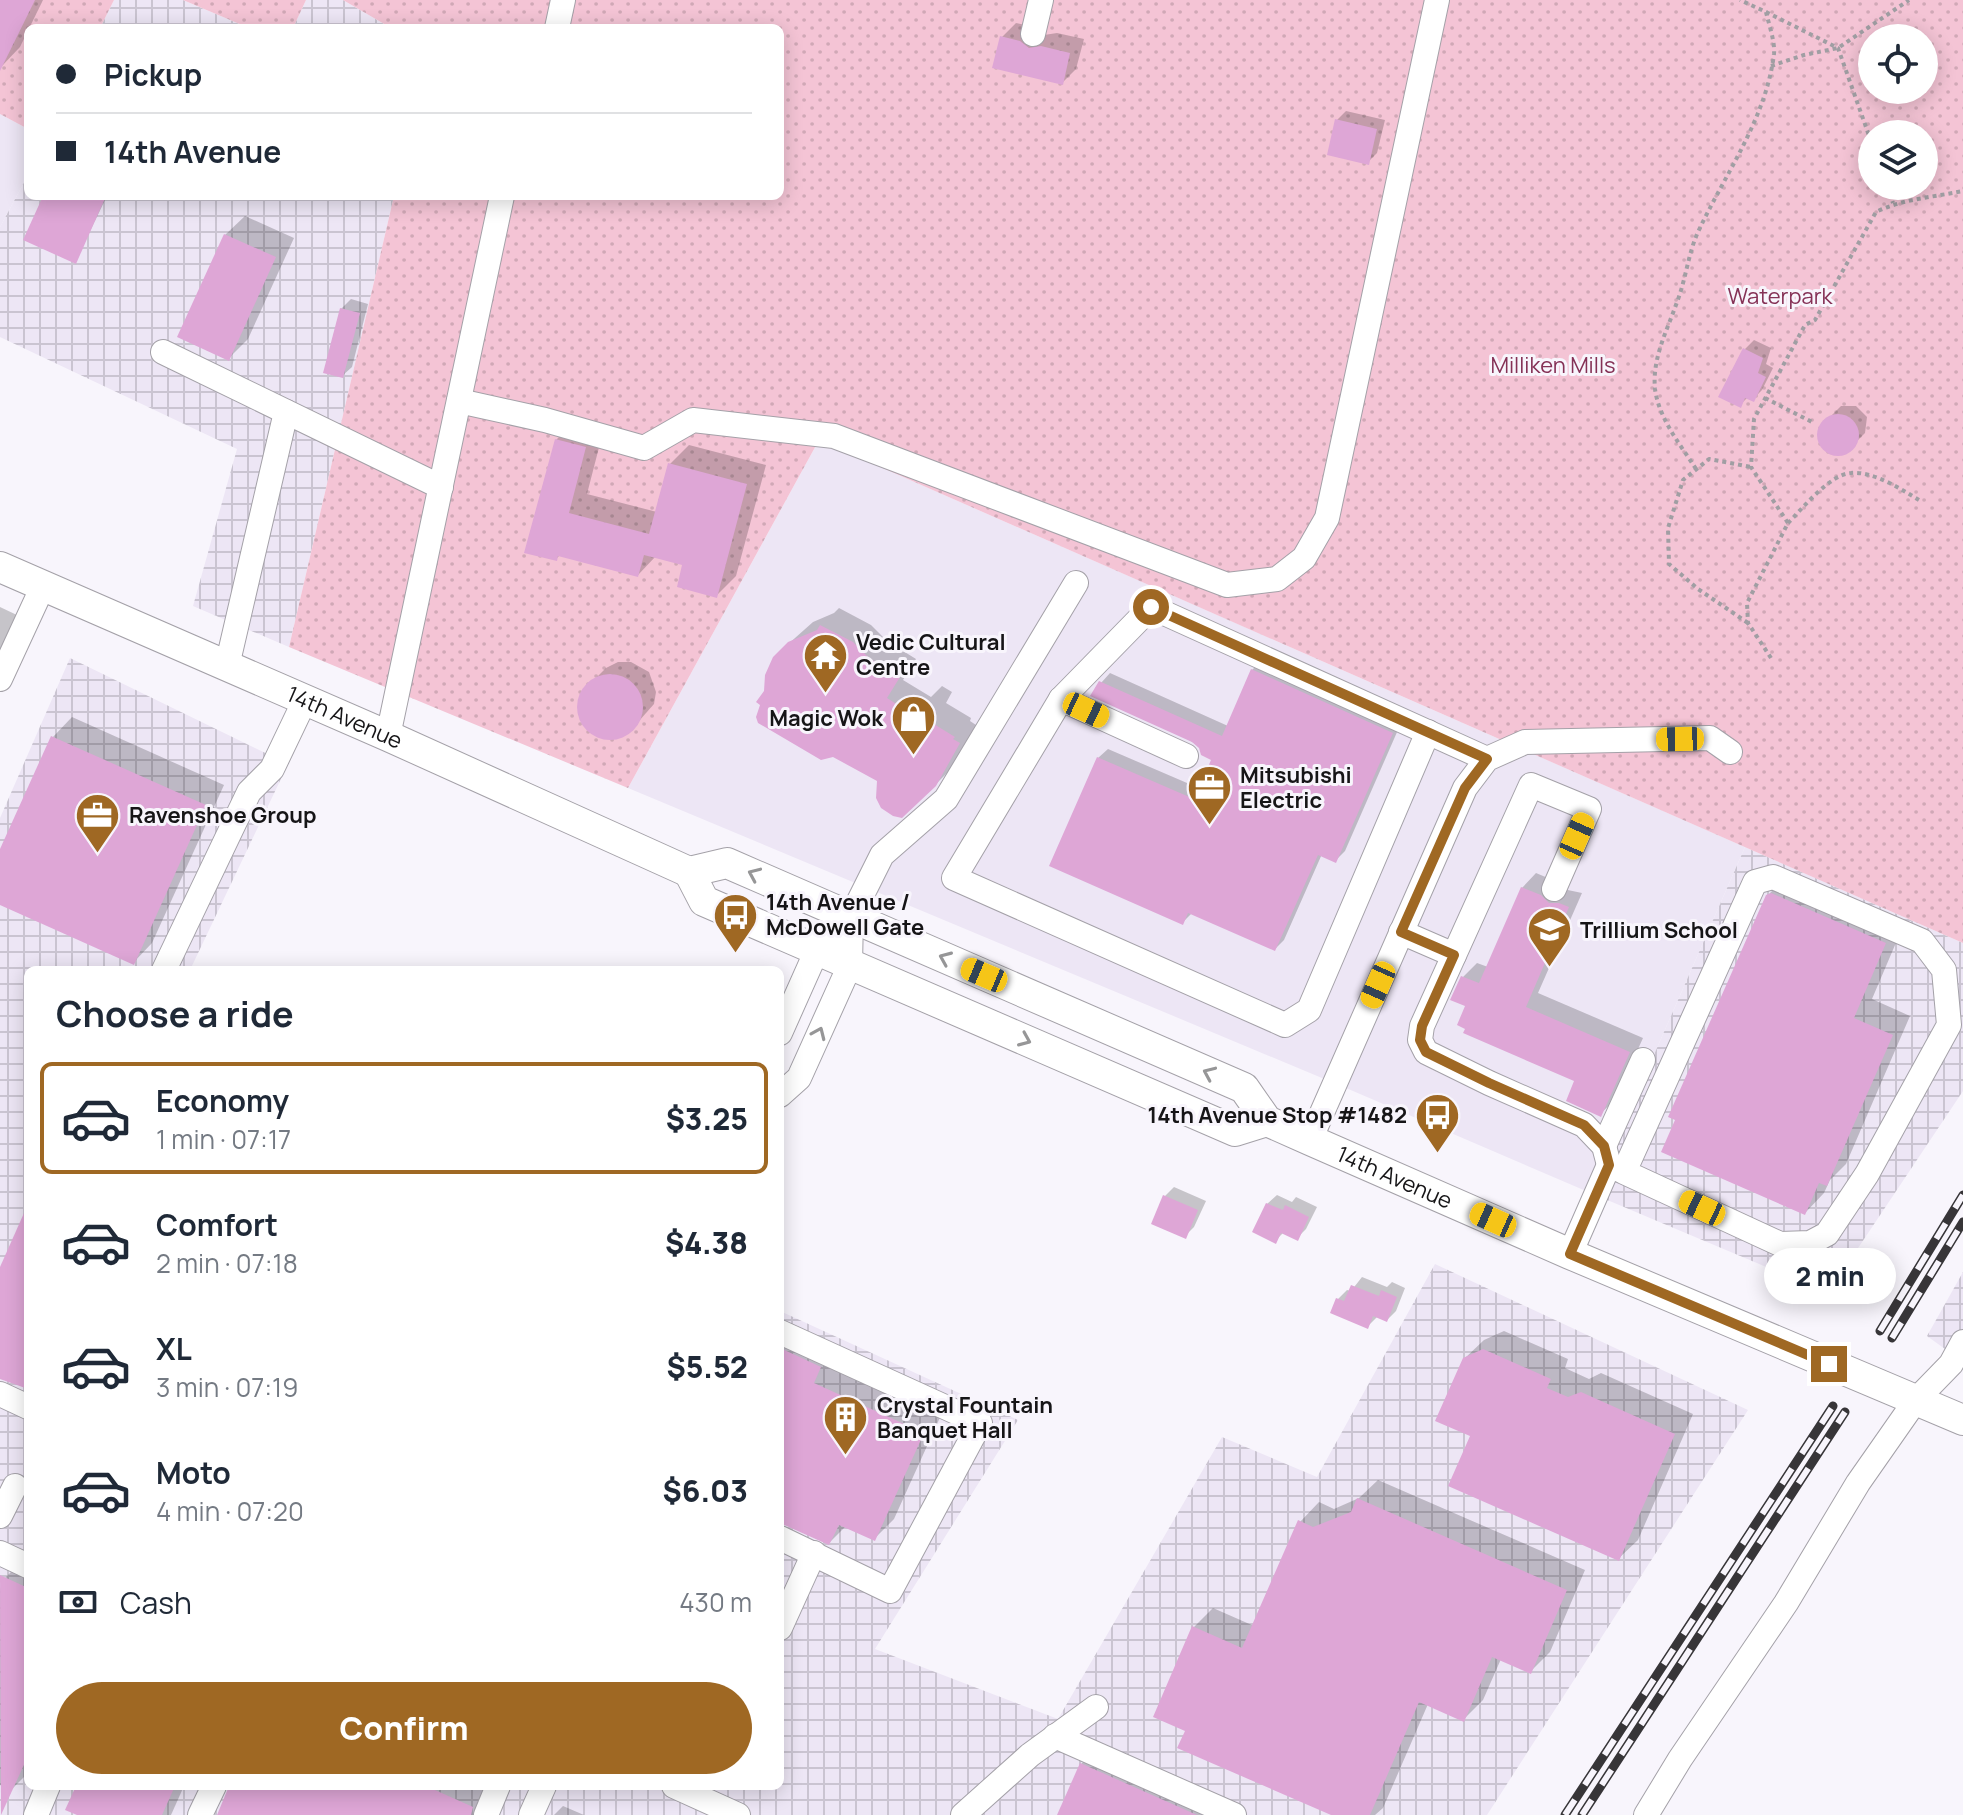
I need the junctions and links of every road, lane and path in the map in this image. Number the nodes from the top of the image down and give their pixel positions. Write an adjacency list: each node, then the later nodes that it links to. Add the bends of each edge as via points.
1 (563, 0): 7 (street)
2 (1041, 0): 8 (street)
3 (1437, 0): 18 (street, via 1327,518 1304,558 1277,579 1227,585 834,436 693,420 644,448)
4 (1740, 0): 6 (path)
5 (1909, 0): 9 (path)
6 (1766, 12): 9 (path); 10 (path, via 1774,51)
7 (558, 24)
8 (1033, 34)
9 (1838, 48): 10 (path); 11 (path)
10 (1771, 66): 22 (path, via 1750,135 1696,237 1654,364 1662,416)
11 (1864, 120)
12 (1963, 191): 15 (path)
13 (501, 200): 18 (street)
14 (1892, 200): 15 (path)
15 (1893, 203): 17 (path, via 1876,212)
16 (163, 352): 19 (street)
17 (1765, 398): 20 (path); 21 (path, via 1754,419)
18 (459, 401): 23 (street)
19 (286, 412): 23 (street); 31 (street)
20 (1812, 422)
21 (1751, 467): 22 (path, via 1709,459); 25 (path)
22 (1696, 469): 29 (path, via 1683,480 1668,528 1669,564)
23 (441, 487): 36 (street)
24 (1919, 500): 25 (path, via 1889,482 1850,473 1829,482)
25 (1788, 523): 29 (path, via 1747,603)
26 (0, 567): 28 (main road, 14th Avenue)
27 (1076, 583): 42 (street, via 946,799 882,855)
28 (43, 586): 31 (main road, 14th Avenue); 32 (street)
29 (1748, 623): 30 (path)
30 (1771, 658)
31 (227, 666): 34 (main road, 14th Avenue)
32 (0, 679)
33 (1061, 699): 35 (street, via 1151,607); 35 (street, via 954,878 1285,1025 1309,1010); 38 (street)
34 (305, 700): 36 (main road, 14th Avenue); 47 (street, via 272,769 249,792)
35 (1428, 732): 39 (street)
36 (388, 736): 40 (main road, 14th Avenue)
37 (1730, 752): 39 (street, via 1710,738 1541,741 1525,742)
38 (1186, 756)
39 (1487, 759): 43 (street, via 1465,788)
40 (689, 872): 42 (main road, one-way to 40, via 727,863); 44 (main road, via 704,901)
41 (1554, 889): 45 (street, via 1589,809 1531,785)
42 (851, 917): 44 (street); 46 (street); 51 (main road, one-way to 42, via 1244,1088)
43 (1401, 932): 45 (street); 52 (street)
44 (817, 950): 46 (main road); 48 (street)
45 (1454, 955): 53 (street, via 1422,1026 1420,1040 1426,1052 1584,1125)
46 (850, 965): 50 (street, one-way to 46, via 799,1078); 51 (main road, one-way to 51, via 1235,1131)
47 (166, 966)
48 (784, 1024)
49 (1643, 1060): 53 (street)
50 (784, 1091)
51 (1267, 1121): 52 (main road, 14th Avenue)
52 (1310, 1140): 54 (main road, 14th Avenue)
53 (1612, 1161): 53 (street, via 1755,882 1773,877 1922,941 1944,970 1949,1025 1867,1174 1827,1234 1810,1243 1780,1244); 54 (street)
54 (1570, 1254): 58 (main road, 14th Avenue)
55 (784, 1334): 65 (street, via 980,1423 890,1591)
56 (1963, 1342): 58 (street, via 1951,1364)
57 (0, 1394): 59 (street)
58 (1916, 1400): 60 (main road, 14th Avenue); 80 (street)
59 (24, 1405)
60 (1963, 1420)
61 (14, 1485): 62 (street)
62 (0, 1516)
63 (784, 1540): 65 (street)
64 (0, 1553): 66 (street)
65 (814, 1553): 67 (street)
66 (24, 1564)
67 (784, 1619)
68 (1096, 1707): 69 (street)
69 (1055, 1736): 74 (street); 79 (street)
70 (46, 1790): 75 (street)
71 (212, 1790): 76 (street)
72 (496, 1790): 77 (street)
73 (704, 1792): 78 (street)
74 (971, 1813)
75 (36, 1815)
76 (200, 1815)
77 (486, 1815)
78 (738, 1815)
79 (1234, 1815)
80 (1646, 1815)

